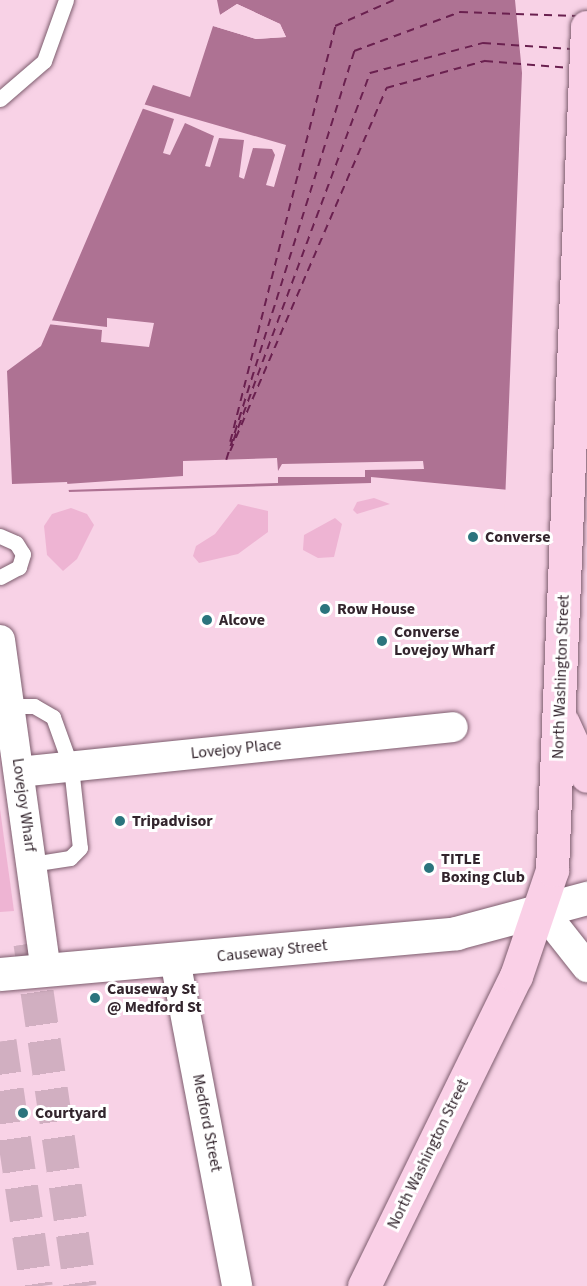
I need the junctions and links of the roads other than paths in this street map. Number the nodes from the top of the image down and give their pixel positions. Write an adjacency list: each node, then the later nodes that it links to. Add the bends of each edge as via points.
1 (66, 0): 3 (lane, via 44,61)
2 (587, 27): 7 (main road, North Washington Street)
3 (0, 99)
4 (0, 536): 5 (lane, via 16,543 23,554 19,567)
5 (0, 578)
6 (0, 640): 8 (street, Lovejoy Wharf)
7 (559, 705): 12 (main road); 15 (main road, North Washington Street, via 554,859)
8 (11, 706): 10 (lane, via 34,706 53,717); 11 (street, Lovejoy Wharf)
9 (453, 727): 10 (street, Lovejoy Place)
10 (71, 767): 11 (street, Lovejoy Place); 13 (lane, via 80,848 70,858)
11 (20, 772): 13 (street, Lovejoy Wharf)
12 (587, 776)
13 (32, 864): 18 (street, Lovejoy Wharf)
14 (587, 898): 15 (main road, Causeway Street)
15 (542, 910): 16 (main road, Causeway Street, via 456,933); 17 (street); 21 (main road, North Washington Street, via 516,976)
16 (175, 960): 18 (main road, Causeway Street); 20 (street, Medford Street)
17 (587, 967)
18 (46, 970): 19 (main road, Causeway Street)
19 (0, 974)
20 (237, 1286)
21 (364, 1286)

